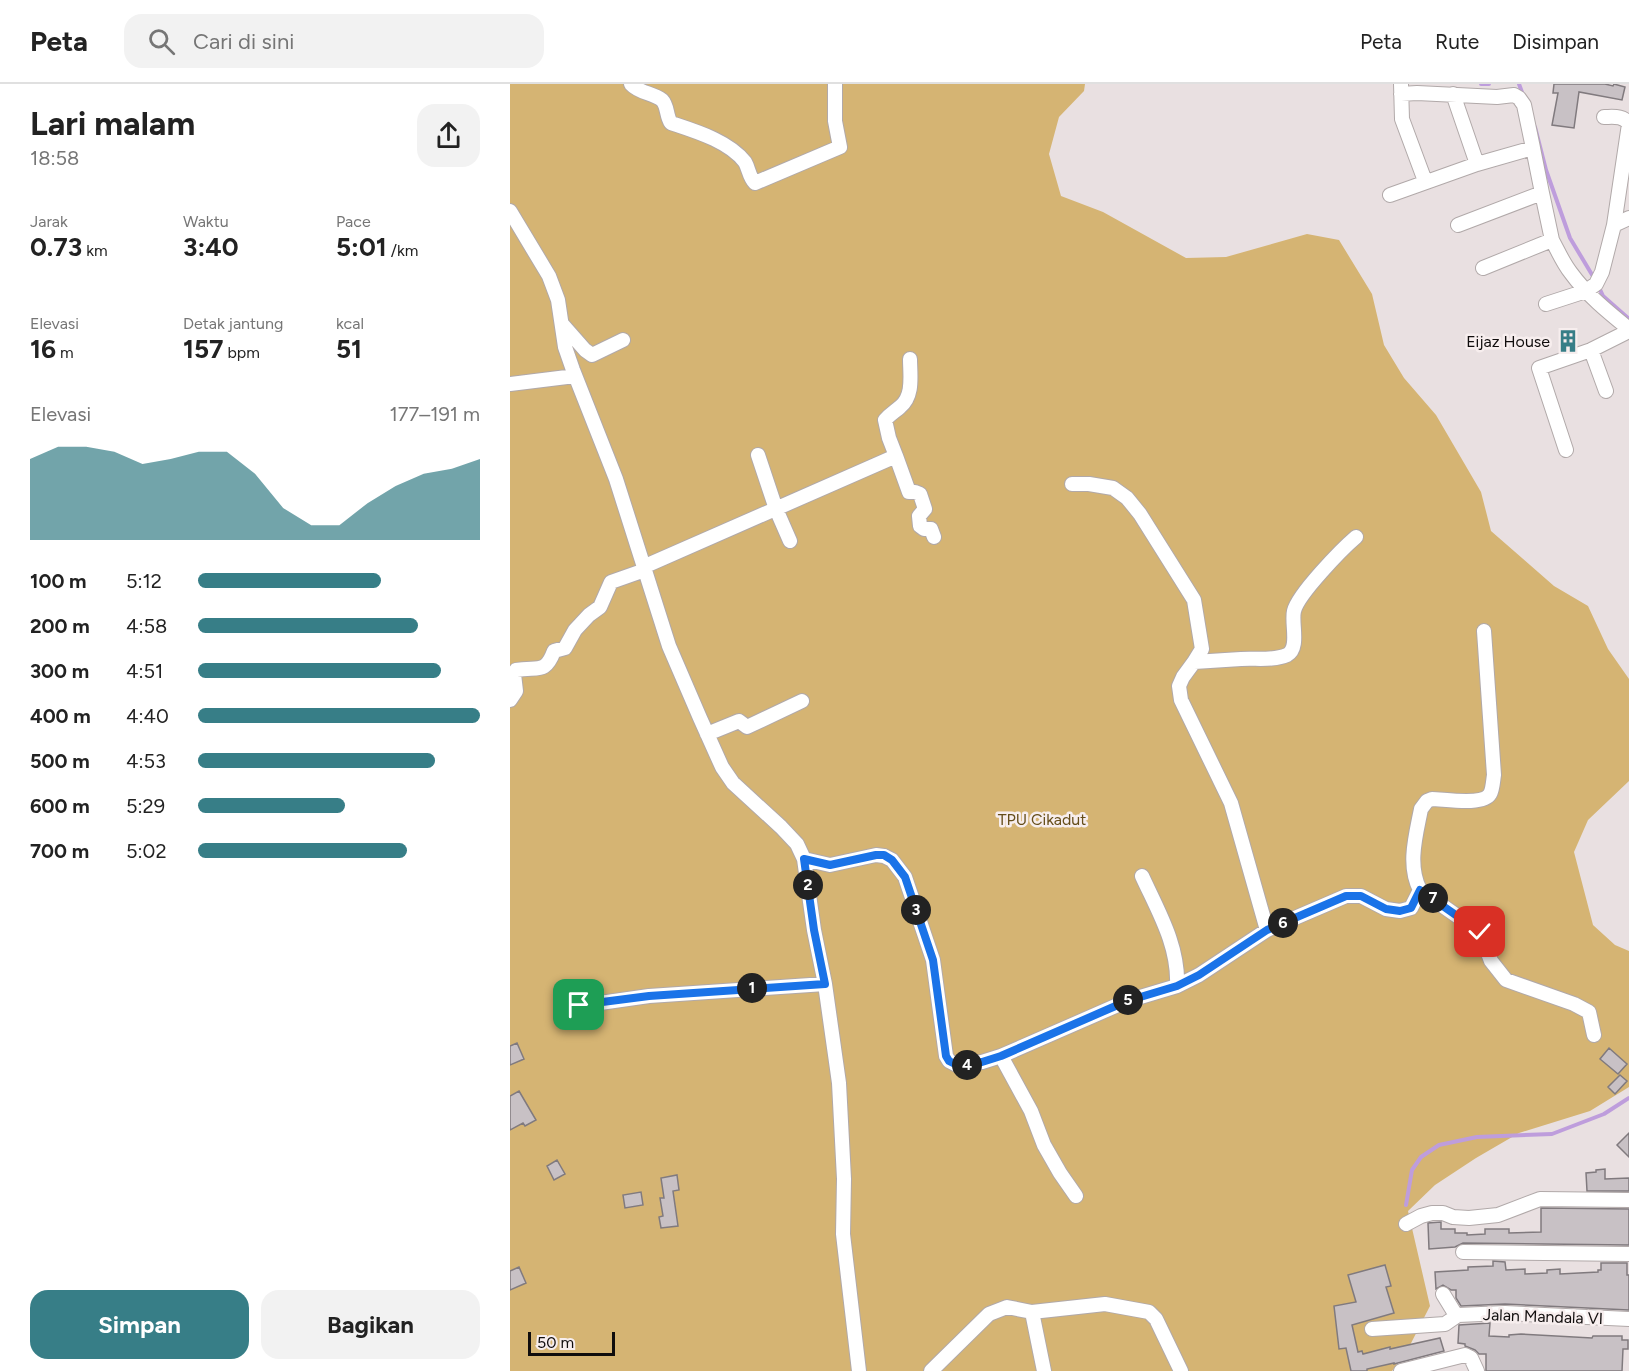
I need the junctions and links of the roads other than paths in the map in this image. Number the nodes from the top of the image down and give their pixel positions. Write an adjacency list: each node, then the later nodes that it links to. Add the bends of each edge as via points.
1 (631, 84): 2 (street, via 660,99 671,123 719,141 735,153 755,183 840,147)
2 (835, 84)
3 (1401, 89): 4 (street); 8 (street, via 1402,119)
4 (1452, 94): 6 (street, via 1519,98); 7 (street)
5 (1604, 117): 14 (street, via 1621,117 1629,124)
6 (1533, 148): 7 (street); 9 (street)
7 (1476, 164): 8 (street)
8 (1425, 181): 10 (street)
9 (1542, 193): 13 (street); 15 (street)
10 (1390, 195)
11 (510, 211): 19 (street, via 549,276)
12 (1629, 218): 14 (street)
13 (1458, 225)
14 (1614, 225): 17 (street, via 1602,272 1596,284)
15 (1552, 240): 16 (street); 17 (street, via 1569,271)
16 (1484, 268)
17 (1586, 291): 18 (street); 20 (street)
18 (1546, 304)
19 (563, 325): 21 (street, via 592,355); 24 (street, via 565,347)
20 (1629, 330): 22 (street)
21 (623, 340)
22 (1591, 350): 26 (street); 27 (street, via 1539,368)
23 (910, 359): 29 (street, via 910,394 885,420)
24 (575, 376): 25 (street); 35 (street, via 616,479)
25 (510, 384)
26 (1606, 391)
27 (1566, 450)
28 (758, 454): 31 (street)
29 (897, 456): 31 (street); 32 (street, via 909,492 920,494 925,509 919,516 920,526 932,528)
30 (1072, 484): 37 (street, via 1113,488 1140,514 1194,600 1202,649)
31 (776, 509): 34 (street); 35 (street)
32 (934, 537)
33 (1356, 537): 37 (street, via 1294,609 1292,651 1265,659)
34 (790, 541)
35 (644, 569): 38 (street, via 610,582 600,607 575,630 565,648 554,651 545,668 516,670 516,691); 40 (street, via 669,646)
36 (1484, 631): 43 (street, via 1494,775 1491,792 1485,799 1472,801 1432,799 1421,809 1413,867)
37 (1194, 662): 44 (street, via 1182,677 1181,700 1231,803)
38 (510, 700)
39 (802, 701): 40 (street, via 747,727 739,720)
40 (707, 734): 41 (street, via 733,783 797,844)
41 (804, 859): 45 (street); 49 (street, via 830,865 876,855 892,860 905,877 933,960 946,1056 957,1065)
42 (1142, 876): 46 (street, via 1176,957)
43 (1420, 890): 44 (street, via 1411,908 1400,911 1354,894); 48 (street, via 1480,932 1491,960 1506,980 1589,1012)
44 (1267, 930): 46 (street)
45 (825, 984): 47 (street, via 649,996); 60 (street, via 842,1113 843,1234)
46 (1177, 986): 49 (street, via 1127,1001)
47 (579, 1005)
48 (1594, 1035)
49 (1001, 1056): 50 (street, via 1044,1144)
50 (1076, 1196)
51 (1629, 1200): 52 (street, via 1540,1199 1498,1215 1469,1218 1432,1213)
52 (1406, 1224)
53 (1463, 1251): 54 (street)
54 (1629, 1254)
55 (1443, 1294): 57 (street)
56 (1032, 1312): 61 (street, via 1007,1307 989,1314); 62 (street); 63 (street, via 1105,1304 1149,1312)
57 (1458, 1315): 58 (street, Jalan Mandala VI); 59 (street, Jalan Mandala VI, via 1445,1324)
58 (1629, 1318)
59 (1372, 1329)
60 (859, 1371)
61 (931, 1371)
62 (1044, 1371)
63 (1180, 1371)
64 (1401, 1371): 65 (street, via 1465,1354)
65 (1477, 1371)

